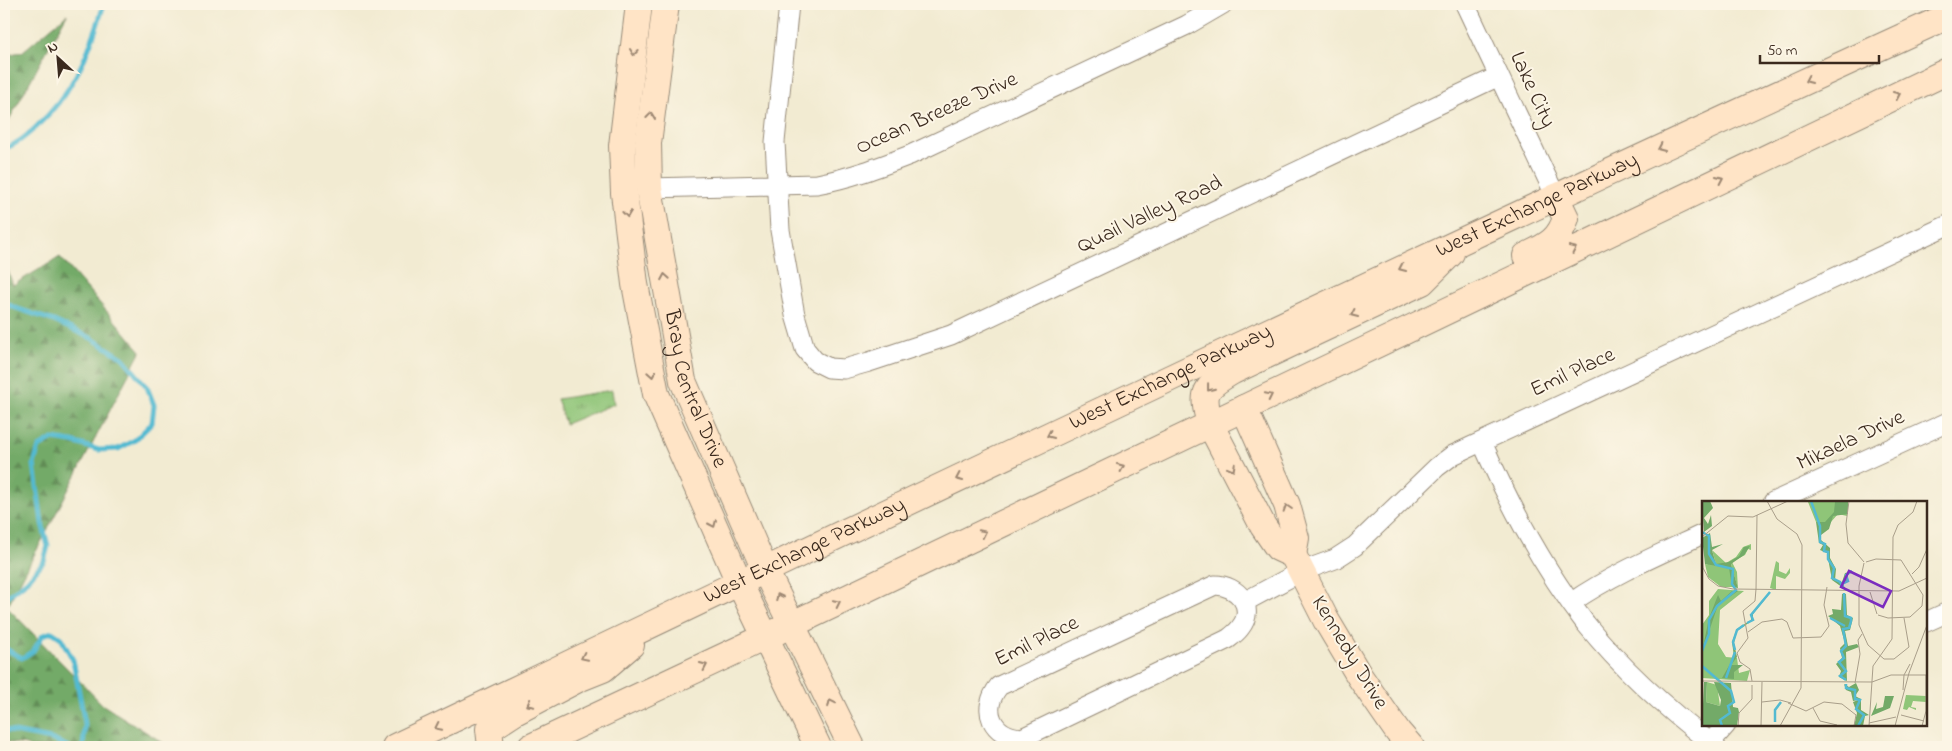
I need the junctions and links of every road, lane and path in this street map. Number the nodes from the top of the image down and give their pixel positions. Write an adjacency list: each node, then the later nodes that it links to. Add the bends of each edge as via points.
1 (639, 4): 23 (main road, Bray Central Drive, one-way to 23, via 622,146 635,284 656,394)
2 (666, 4): 10 (main road, Bray Central Drive, one-way to 2, via 648,143)
3 (789, 4): 9 (street, via 776,114)
4 (1223, 4): 9 (street, Ocean Breeze Drive, via 1188,25 910,155 844,179 817,184)
5 (1465, 4): 8 (street, Lake City)
6 (1948, 16): 11 (main road, West Exchange Parkway, one-way to 11)
7 (1948, 71): 14 (main road, one-way to 7)
8 (1498, 76): 9 (street, Quail Valley Road, via 951,335 844,369 829,368 815,361 805,349 795,315 780,230); 11 (street, Lake City)
9 (777, 185): 10 (street, Ocean Breeze Drive)
10 (649, 188): 22 (main road, Bray Central Drive, one-way to 10, via 683,381)
11 (1556, 197): 13 (main road, West Exchange Parkway); 14 (main road, via 1566,218 1562,232 1553,241 1432,303)
12 (1948, 225): 18 (street, Emil Place)
13 (1465, 239): 17 (main road, Kennedy Drive, one-way to 17, via 1422,282 1214,382 1205,394); 22 (main road, West Exchange Parkway, one-way to 22)
14 (1408, 328): 15 (main road, one-way to 14)
15 (1244, 408): 17 (main road); 21 (main road, Kennedy Drive, one-way to 15, via 1296,538 1287,505)
16 (1948, 422): 19 (street, Mikaela Drive)
17 (1210, 424): 21 (main road, Kennedy Drive, one-way to 21, via 1263,526 1278,548); 29 (main road, one-way to 17)
18 (1482, 442): 21 (street, Emil Place, via 1453,455 1437,467 1355,546 1335,559); 25 (street, via 1518,519)
19 (1775, 501)
20 (1702, 534): 25 (street, via 1624,570)
21 (1298, 563): 24 (street, Emil Place); 39 (main road, Kennedy Drive, via 1326,620 1360,677)
22 (765, 570): 23 (main road, West Exchange Parkway); 29 (main road, Bray Central Drive, one-way to 22)
23 (739, 582): 27 (main road, West Exchange Parkway); 30 (main road, Bray Central Drive)
24 (1244, 602): 32 (street, Emil Place, via 1245,620 1228,639); 32 (street, Emil Place, via 1232,588 1214,585 999,686 990,703 992,720)
25 (1572, 602): 33 (street, via 1586,624 1622,663)
26 (1948, 612): 28 (street)
27 (658, 621): 34 (main road, West Exchange Parkway, one-way to 34); 35 (main road, one-way to 35, via 603,669 515,712 489,729)
28 (1927, 622)
29 (793, 624): 30 (main road); 38 (main road, Bray Central Drive, one-way to 29)
30 (765, 637): 36 (main road, one-way to 30); 37 (main road, Bray Central Drive)
31 (1725, 726): 33 (street)
32 (1014, 744)
33 (1713, 745)
34 (395, 747)
35 (491, 747)
36 (531, 747)
37 (818, 747)
38 (852, 747)
39 (1411, 747)

